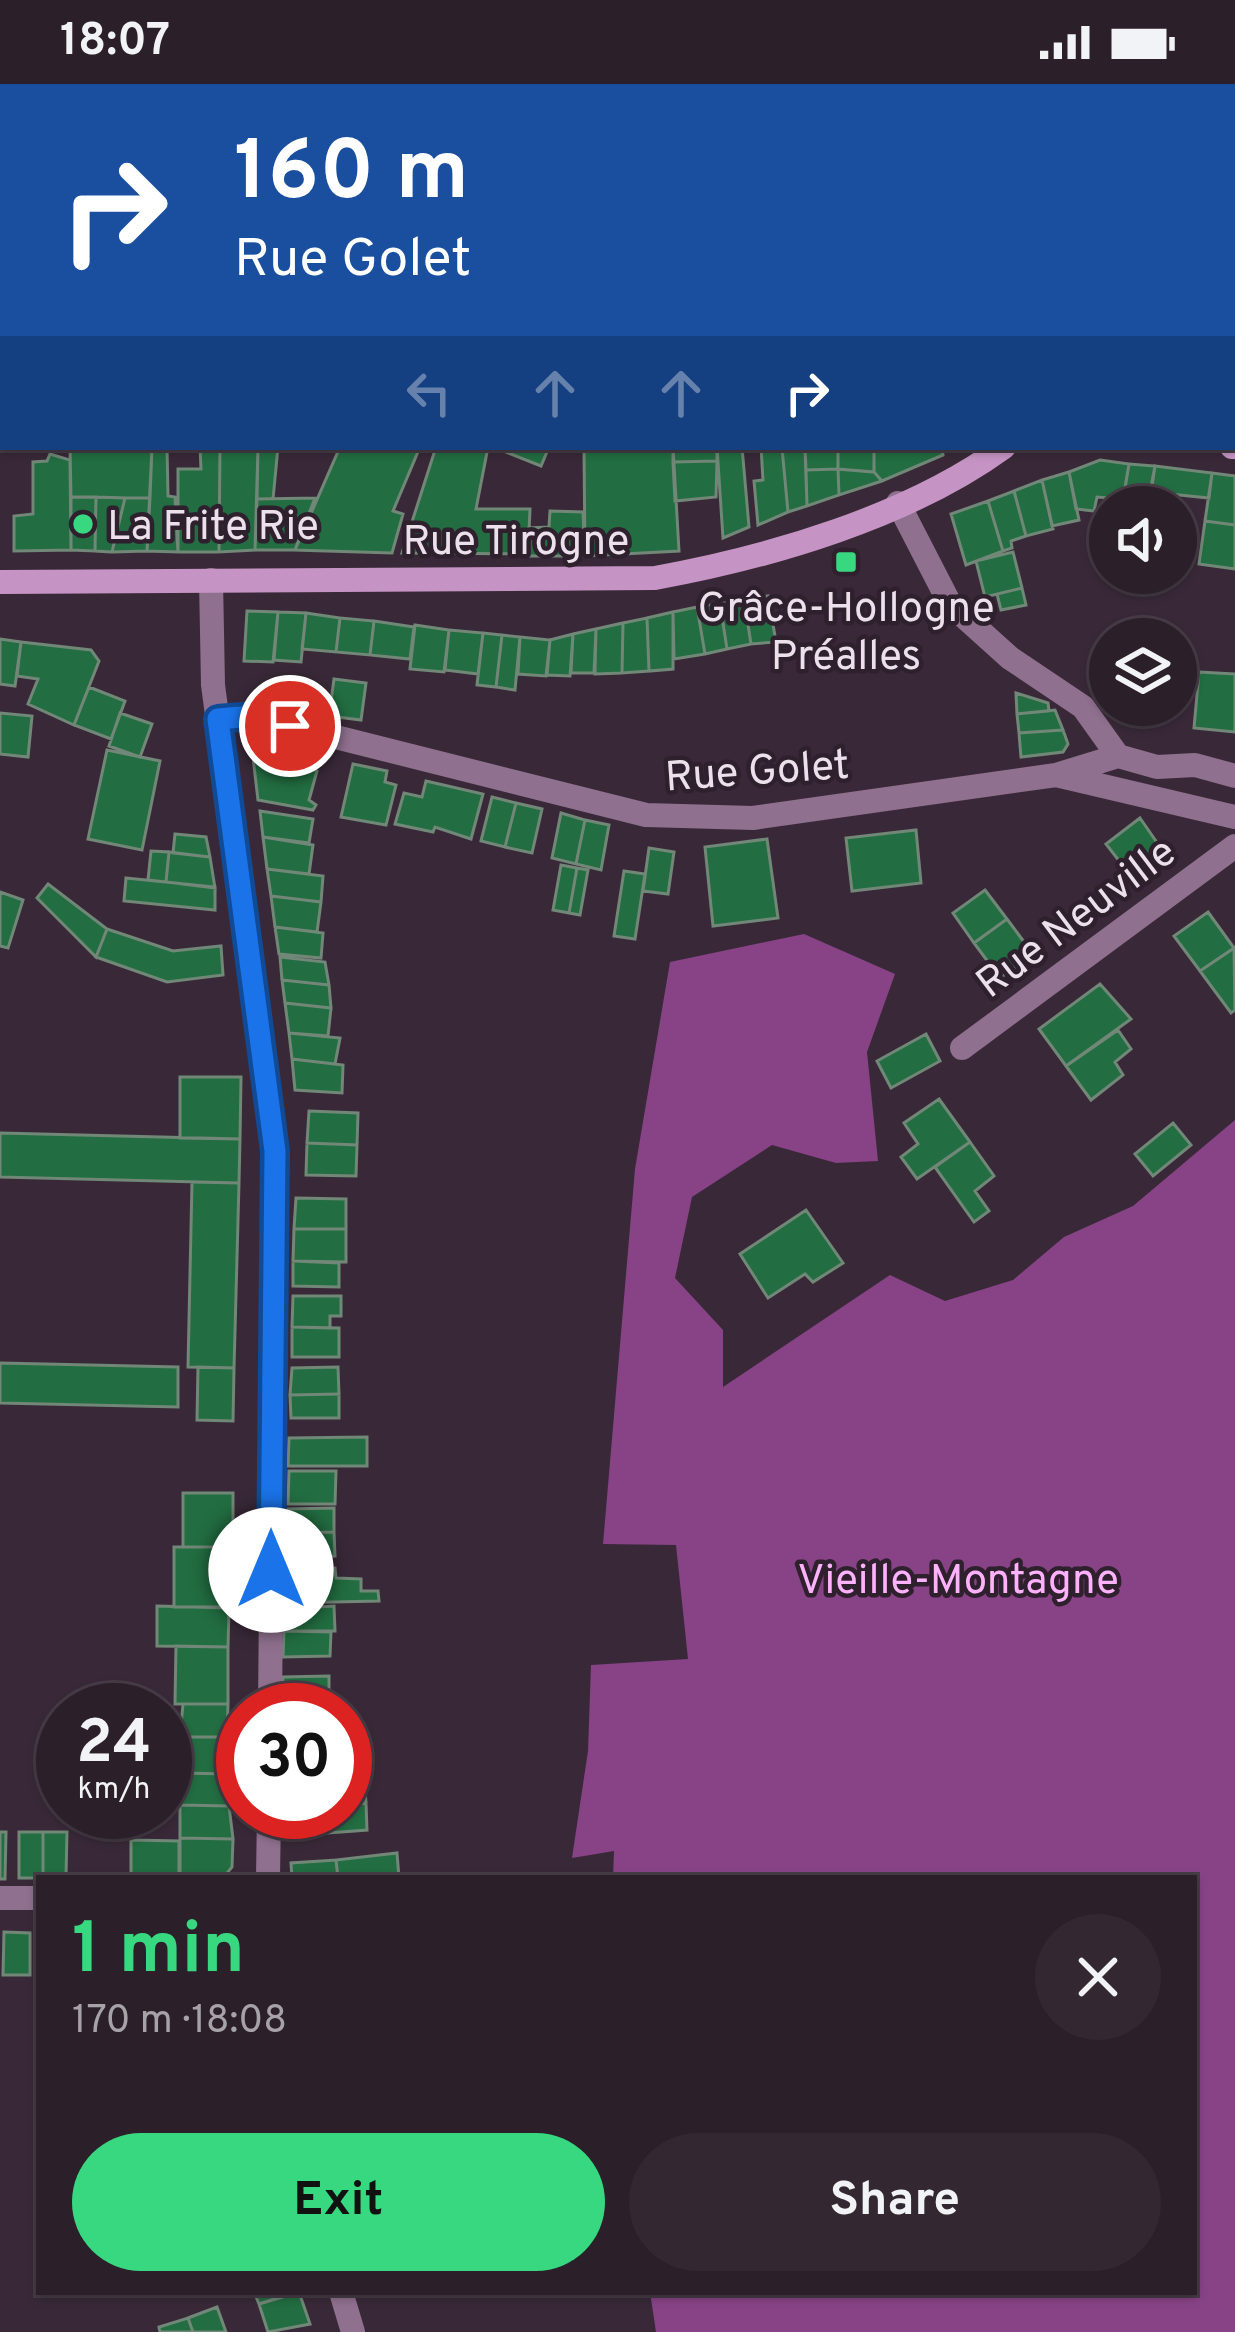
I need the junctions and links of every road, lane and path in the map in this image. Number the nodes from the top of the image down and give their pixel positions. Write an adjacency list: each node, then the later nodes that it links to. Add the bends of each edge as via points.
1 (1000, 450): 2 (street, Rue Tirogne, via 957,481)
2 (898, 503): 3 (street, Rue Tirogne, via 737,563 655,578); 6 (street, via 950,604 1010,658 1083,706)
3 (211, 580): 4 (street, Rue Tirogne); 5 (street)
4 (0, 582)
5 (218, 719): 7 (street, Rue Golet, via 253,716 646,815 753,818); 12 (street, via 275,1151)
6 (1118, 756): 7 (street, Rue Golet); 8 (street, Rue Golet)
7 (1056, 775): 9 (street, Rue Neuville)
8 (1235, 776)
9 (1235, 817)
10 (1235, 845): 11 (street, Rue Neuville)
11 (962, 1048)
12 (270, 1683)
13 (269, 1839): 14 (street)
14 (268, 1875)
15 (0, 1898): 16 (street)
16 (36, 1898)
17 (342, 2295): 18 (street)
18 (353, 2332)

